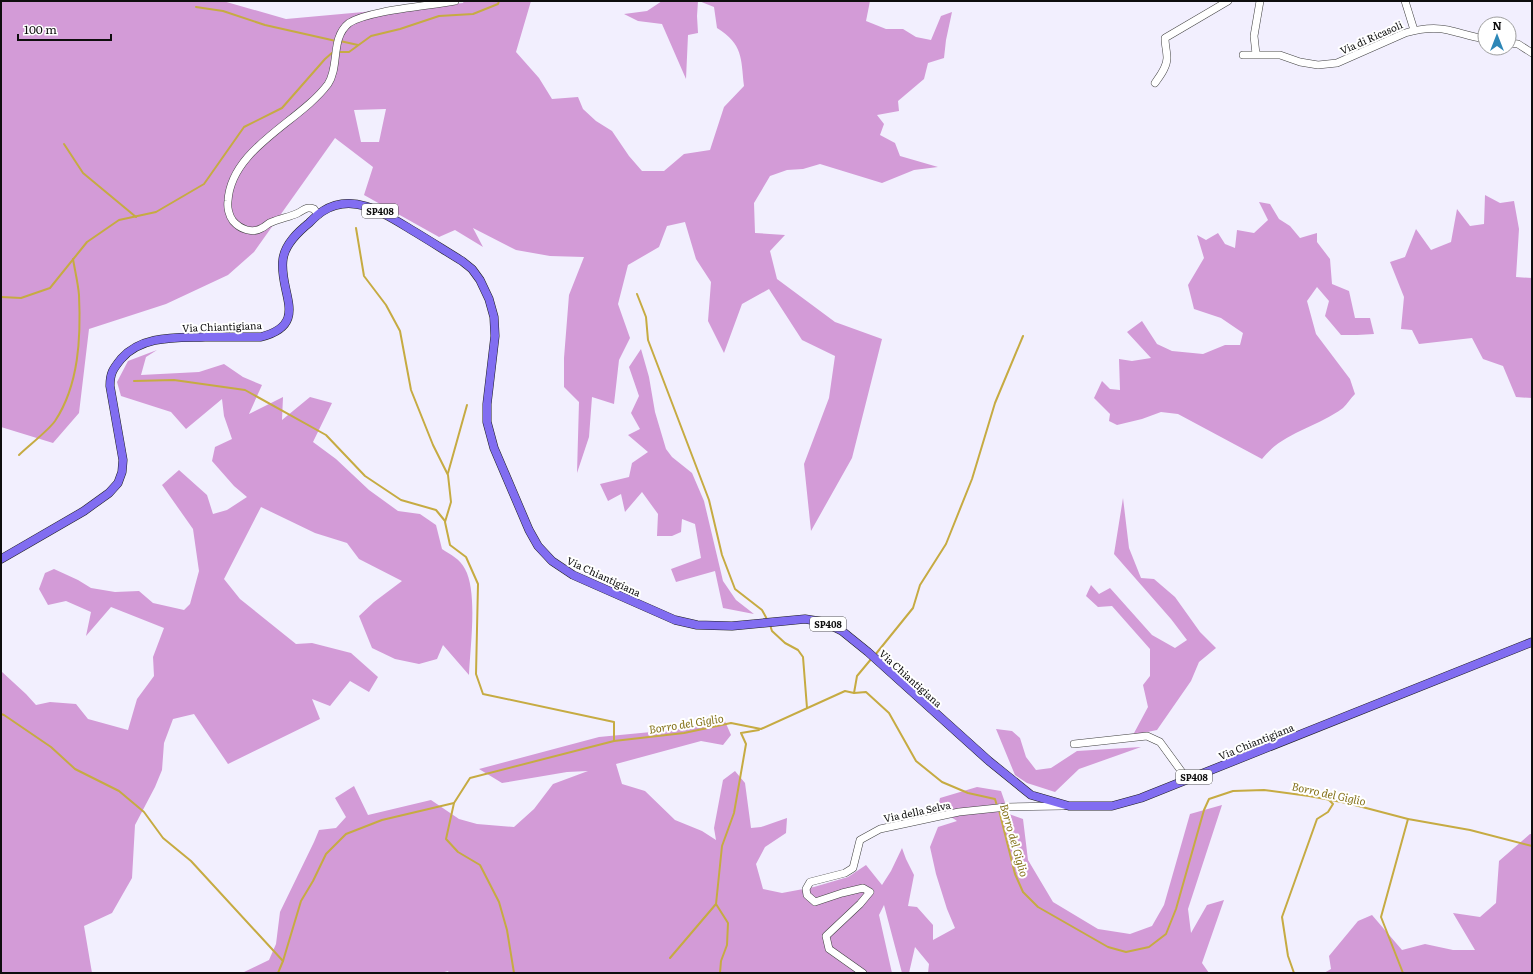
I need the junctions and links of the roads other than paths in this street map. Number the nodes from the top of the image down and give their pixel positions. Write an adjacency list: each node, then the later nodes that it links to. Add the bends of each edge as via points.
1 (455, 1): 12 (street, via 381,13 359,18 349,24 338,40 332,76 328,84 316,98 248,157 228,193 227,206 232,220 243,230 261,229 273,221 306,208 314,209)
2 (1228, 1): 11 (street, via 1165,38 1167,58)
3 (1260, 1): 9 (street, via 1254,36)
4 (1405, 1): 5 (street)
5 (1414, 30): 6 (street, Via di Ricasoli, via 1447,30); 9 (street, Via di Ricasoli, via 1337,63 1318,65 1280,55)
6 (1477, 38)
7 (1517, 44): 8 (street)
8 (1532, 53)
9 (1256, 54): 10 (street, Via di Ricasoli)
10 (1242, 55)
11 (1155, 83)
12 (318, 215): 13 (main road, Via Chiantigiana / SP408, via 293,238 285,252 283,277 289,309 288,318 283,326 273,334 261,337 155,340 127,352 110,374 123,460 118,483 84,511); 17 (main road, Via Chiantigiana / SP408, via 337,206 353,204 381,211 462,261 480,280 489,299 495,330 487,422 494,448 529,530 538,546 552,561 573,575 675,620 697,625 748,625 805,620 824,622 842,631 868,652 989,761 1031,795)
13 (1, 560)
14 (1532, 642): 16 (main road, Via Chiantigiana / SP408)
15 (1074, 744): 16 (street, via 1147,736 1160,742)
16 (1187, 779): 17 (main road, Via Chiantigiana / SP408, via 1141,798 1112,806)
17 (1069, 806): 18 (street, Via della Selva, via 959,812 880,829 860,840 853,868 845,873 810,882 806,889 807,895 815,902 863,888 870,892 826,936 829,949)
18 (864, 973)

